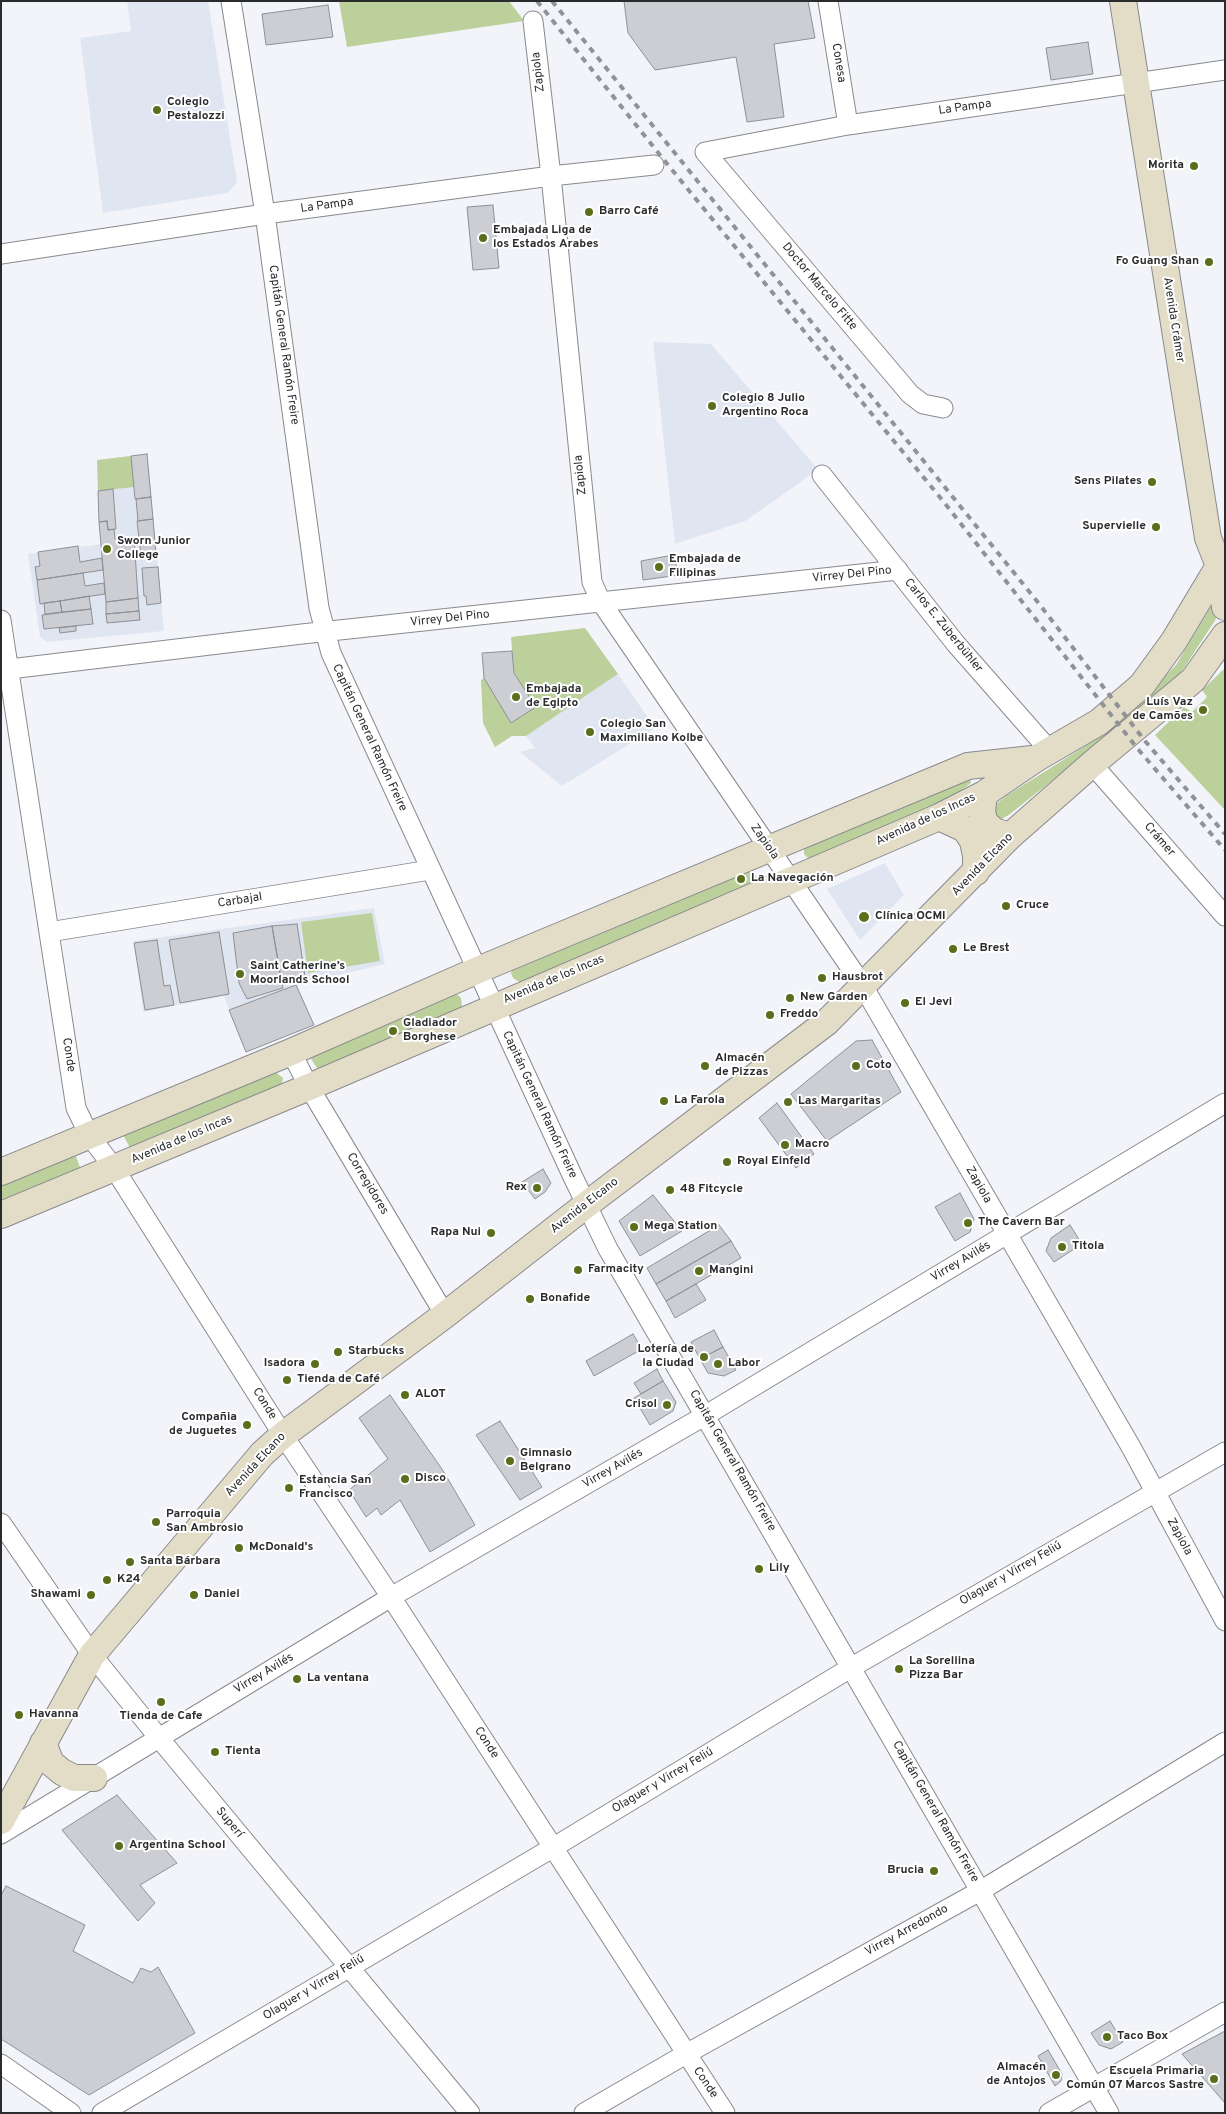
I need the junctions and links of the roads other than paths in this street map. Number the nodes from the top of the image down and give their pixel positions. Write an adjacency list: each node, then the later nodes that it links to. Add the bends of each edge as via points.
1 (232, 1): 11 (street, Capitán General Ramón Freire)
2 (828, 1): 7 (street, Conesa)
3 (1123, 1): 6 (main road, Avenida Crámer)
4 (533, 21): 10 (street, Zapiola)
5 (1225, 70): 6 (street, La Pampa)
6 (1135, 83): 7 (street, La Pampa); 15 (main road, Avenida Crámer)
7 (848, 125): 8 (street, La Pampa)
8 (705, 152): 13 (street, Doctor Marcelo Fitte, via 910,394 923,404)
9 (654, 165): 10 (street, La Pampa)
10 (552, 176): 11 (street, La Pampa); 19 (street, Zapiola, via 592,582)
11 (265, 214): 12 (street, La Pampa); 22 (street, Capitán General Ramón Freire)
12 (1, 254)
13 (943, 408)
14 (822, 475): 18 (street, Carlos E. Zuberbühler)
15 (1201, 487): 16 (main road); 17 (main road, Avenida Crámer, via 1208,538)
16 (1225, 498)
17 (1222, 561): 20 (main road, Avenida Crámer); 25 (main road, via 1174,642 1142,685 1099,722)
18 (898, 570): 19 (street, Virrey Del Pino); 25 (street, Carlos E. Zuberbühler)
19 (601, 602): 22 (street, Virrey Del Pino); 30 (street, Zapiola)
20 (1225, 607)
21 (1, 620): 24 (street, Conde)
22 (324, 632): 24 (street, Virrey Del Pino); 31 (street, Capitán General Ramón Freire)
23 (1225, 635): 26 (main road, Avenida Elcano, via 1193,680)
24 (5, 670): 35 (street, Conde)
25 (1044, 755): 27 (main road, Avenida de los Incas); 30 (main road, via 968,766)
26 (1092, 764): 29 (main road, Avenida Elcano); 34 (street, Crámer)
27 (984, 794): 28 (main road, Avenida de los Incas); 29 (main road, via 982,812 986,822 994,831)
28 (939, 817): 32 (main road, via 965,829 973,841); 33 (main road, Avenida de los Incas)
29 (1010, 836): 32 (main road, Avenida Elcano)
30 (769, 850): 33 (street, Zapiola); 36 (main road)
31 (430, 870): 35 (street, Carbajal); 36 (street, Capitán General Ramón Freire)
32 (976, 872): 37 (main road, Avenida Elcano)
33 (790, 880): 37 (street, Zapiola); 38 (main road, Avenida de los Incas)
34 (1225, 916)
35 (49, 932): 42 (street, Conde, via 76,1108)
36 (478, 970): 38 (street, Capitán General Ramón Freire); 39 (main road)
37 (863, 986): 45 (main road, Avenida Elcano, via 827,1022); 47 (street, Zapiola)
38 (494, 1006): 40 (main road, Avenida de los Incas); 45 (street, Capitán General Ramón Freire)
39 (291, 1052): 40 (street, Corregidores); 42 (main road)
40 (309, 1087): 43 (main road, Avenida de los Incas); 48 (street, Corregidores)
41 (1225, 1104): 47 (street, Virrey Avilés)
42 (89, 1135): 43 (street, Conde); 44 (main road)
43 (114, 1168): 46 (main road, Avenida de los Incas); 50 (street, Conde)
44 (1, 1172)
45 (586, 1205): 48 (main road, Avenida Elcano); 49 (street, Capitán General Ramón Freire, via 608,1249)
46 (1, 1215)
47 (1008, 1233): 49 (street, Virrey Avilés); 52 (street, Zapiola)
48 (446, 1315): 50 (main road, Avenida Elcano)
49 (706, 1415): 54 (street, Virrey Avilés); 57 (street, Capitán General Ramón Freire)
50 (283, 1435): 54 (street, Conde); 56 (main road, Avenida Elcano, via 237,1483)
51 (1225, 1452): 52 (street, Olaguer y Virrey Feliú)
52 (1154, 1491): 55 (street, Zapiola); 57 (street, Olaguer y Virrey Feliú)
53 (1, 1523): 56 (street, Superí)
54 (391, 1597): 58 (street, Virrey Avilés); 64 (street, Conde)
55 (1225, 1621)
56 (92, 1655): 58 (street, Superí); 60 (main road, Avenida Elcano)
57 (852, 1666): 64 (street, Olaguer y Virrey Feliú); 65 (street, Capitán General Ramón Freire)
58 (158, 1738): 61 (street, Virrey Avilés); 66 (street, Superí)
59 (1225, 1742): 65 (street, Virrey Arredondo)
60 (43, 1743): 61 (main road, via 51,1763 62,1772 74,1778); 62 (main road, Avenida Elcano)
61 (94, 1778): 63 (street, Virrey Avilés)
62 (1, 1821)
63 (1, 1834)
64 (554, 1847): 66 (street, Olaguer y Virrey Feliú); 68 (street, Conde)
65 (980, 1891): 68 (street, Virrey Arredondo); 70 (street, Capitán General Ramón Freire)
66 (350, 1967): 72 (street, Olaguer y Virrey Feliú); 73 (street, Superí)
67 (1225, 2012): 70 (street)
68 (686, 2054): 74 (street, Virrey Arredondo); 75 (street, Conde)
69 (1, 2064): 71 (street)
70 (1094, 2087): 76 (street); 77 (street, Capitán General Ramón Freire)
71 (71, 2113)
72 (102, 2113)
73 (470, 2113)
74 (584, 2113)
75 (725, 2113)
76 (1049, 2113)
77 (1109, 2113)

